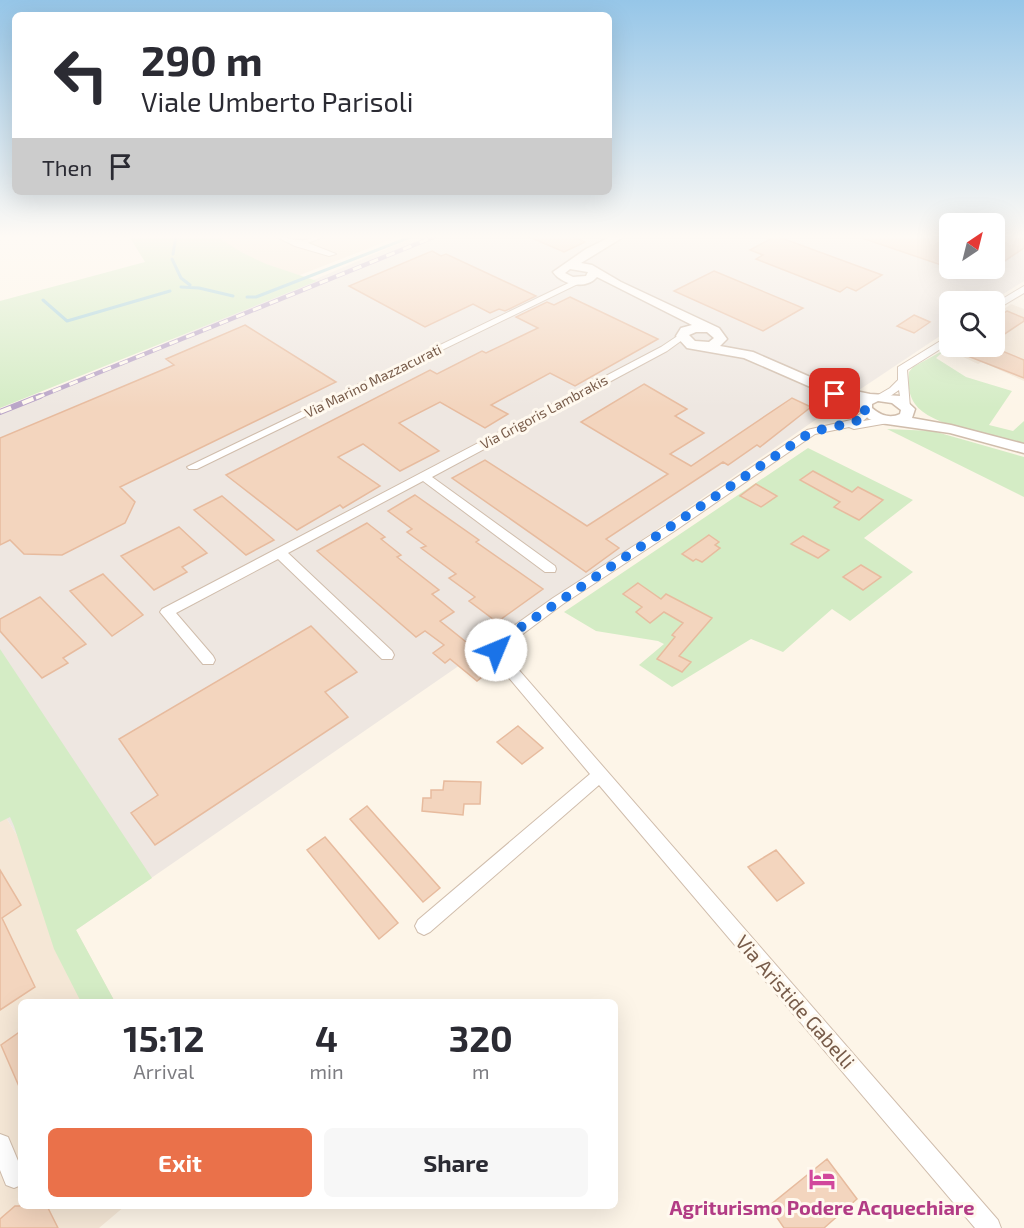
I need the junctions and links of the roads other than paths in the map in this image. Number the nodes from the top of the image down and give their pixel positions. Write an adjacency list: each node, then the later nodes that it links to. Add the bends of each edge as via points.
1 (635, 293): 3 (street)
2 (553, 294): 17 (street, Via Marino Mazzacurati)
3 (676, 314): 4 (street); 6 (street)
4 (707, 328): 5 (street); 6 (street)
5 (720, 336): 8 (street, via 717,345); 9 (street)
6 (688, 337): 8 (street); 18 (street, Via Grigoris Lambrakis)
7 (939, 345): 10 (street, Via Aristide Gabelli, via 905,365)
8 (706, 347): 9 (street)
9 (748, 355): 11 (street)
10 (901, 382): 11 (street, Via Aristide Gabelli); 12 (street)
11 (872, 404): 12 (street, via 896,399); 13 (street); 14 (street, Via Aristide Gabelli, via 859,420)
12 (907, 407): 13 (street, via 907,416); 15 (street)
13 (893, 420): 14 (street, Via Aristide Gabelli); 15 (street)
14 (843, 425): 23 (street, Via Aristide Gabelli, via 811,432 496,646 499,656)
15 (951, 429): 16 (street)
16 (1024, 449)
17 (193, 467)
18 (424, 476): 19 (street, Via Grigoris Lambrakis); 20 (street)
19 (279, 552): 21 (street); 22 (street, Via Grigoris Lambrakis, via 167,612)
20 (550, 569)
21 (387, 654)
22 (208, 660)
23 (600, 775): 24 (street); 27 (street, Via Aristide Gabelli)
24 (424, 926)
25 (0, 1145): 26 (street)
26 (14, 1177)
27 (990, 1228)

